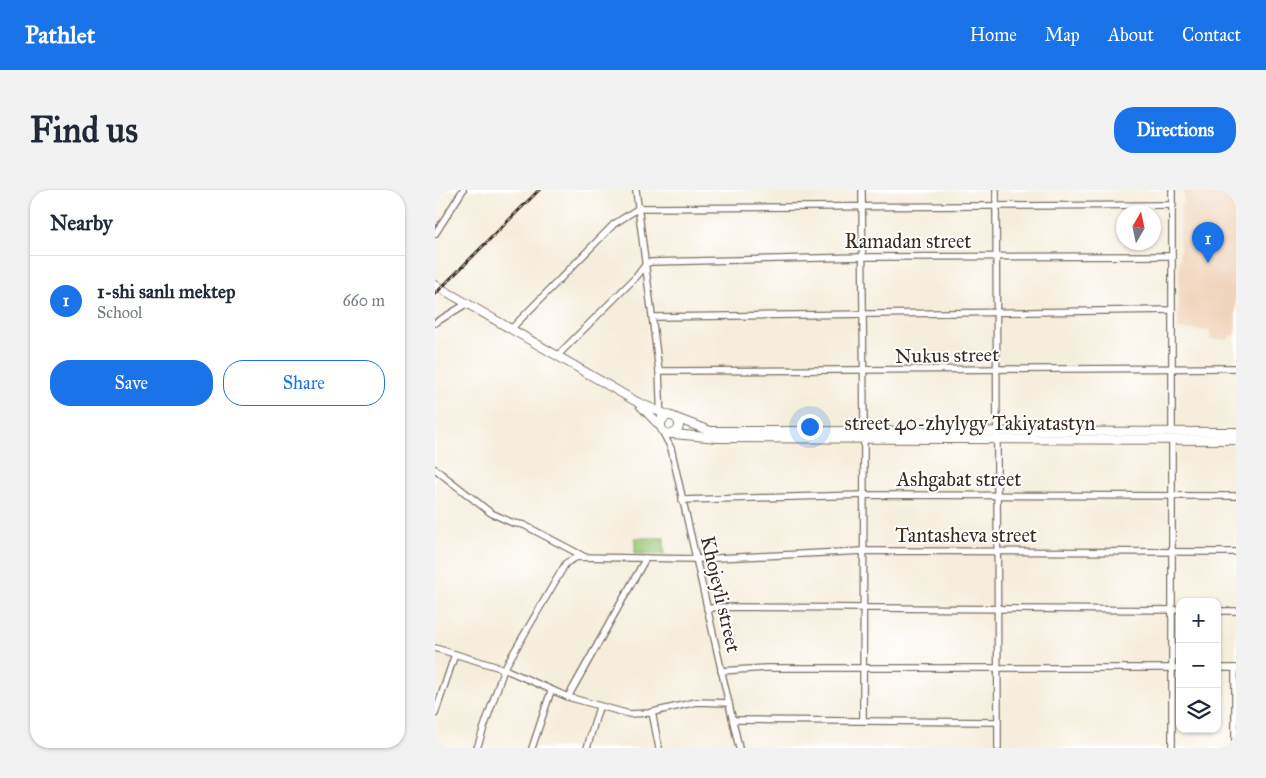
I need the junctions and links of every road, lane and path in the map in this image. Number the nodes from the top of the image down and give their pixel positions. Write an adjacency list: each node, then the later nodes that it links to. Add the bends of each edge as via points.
1 (463, 190): 10 (street)
2 (635, 190): 9 (street)
3 (862, 190): 8 (street)
4 (996, 190): 6 (street)
5 (1173, 190): 7 (street)
6 (997, 204): 7 (street); 8 (street); 13 (street)
7 (1173, 205): 11 (street)
8 (862, 206): 9 (street); 12 (street)
9 (639, 208): 14 (street); 22 (street, via 614,224)
10 (435, 234)
11 (1172, 256): 13 (street, Ramadan street); 17 (street)
12 (862, 257): 13 (street, Ramadan street); 14 (street, Ramadan street); 19 (street)
13 (998, 257): 18 (street)
14 (646, 264): 20 (street); 23 (street)
15 (435, 285): 16 (main road)
16 (466, 304): 21 (street); 22 (main road)
17 (1172, 310): 18 (street); 24 (street)
18 (997, 311): 19 (street); 26 (street)
19 (863, 313): 20 (street); 28 (street)
20 (653, 317): 27 (street)
21 (435, 323)
22 (511, 329): 23 (main road)
23 (557, 356): 29 (main road)
24 (1173, 368): 25 (street, Nukus street); 26 (street, Nukus street); 37 (street)
25 (1236, 368)
26 (997, 370): 28 (street, Nukus street); 33 (street)
27 (659, 371): 28 (street, Nukus street); 30 (street)
28 (863, 372): 36 (street)
29 (637, 402): 30 (main road); 32 (main road)
30 (661, 412): 31 (main road); 32 (street)
31 (673, 417): 32 (main road, via 665,417); 35 (main road, via 679,426); 36 (main road, street 40-zhylygy Takiyatastyn, via 710,431)
32 (661, 427): 35 (main road, via 667,434); 40 (street)
33 (998, 430): 36 (main road, street 40-zhylygy Takiyatastyn); 37 (main road, street 40-zhylygy Takiyatastyn); 38 (street)
34 (1236, 432): 37 (main road, street 40-zhylygy Takiyatastyn)
35 (673, 434): 36 (main road, street 40-zhylygy Takiyatastyn, via 718,438); 40 (street)
36 (864, 434): 38 (main road, street 40-zhylygy Takiyatastyn); 42 (street)
37 (1172, 436): 38 (main road, street 40-zhylygy Takiyatastyn); 39 (main road, street 40-zhylygy Takiyatastyn); 44 (street)
38 (998, 439): 43 (street)
39 (1236, 440)
40 (671, 448): 46 (street, Khojeyli street)
41 (435, 470): 51 (street, via 491,513 524,525)
42 (864, 494): 43 (street, Ashgabat street); 46 (street, Ashgabat street); 47 (street)
43 (998, 496): 44 (street, Ashgabat street); 48 (street)
44 (1172, 496): 45 (street, Ashgabat street); 49 (street)
45 (1236, 496)
46 (682, 500): 53 (street, Khojeyli street)
47 (864, 551): 48 (street, Tantasheva street); 53 (street, Tantasheva street); 54 (street)
48 (998, 551): 49 (street, Tantasheva street); 56 (street)
49 (1172, 552): 50 (street, Tantasheva street); 57 (street)
50 (1236, 552)
51 (585, 557): 52 (street, Tantasheva street); 69 (street, via 566,563)
52 (646, 558): 53 (street, Tantasheva street); 72 (street)
53 (696, 559): 55 (street, Khojeyli street)
54 (864, 608): 55 (street); 56 (street); 63 (street)
55 (707, 609): 70 (street, Khojeyli street)
56 (999, 609): 57 (street); 68 (street)
57 (1172, 610): 58 (street); 64 (street)
58 (1176, 610)
59 (1221, 611): 60 (street)
60 (1236, 611)
61 (435, 648): 62 (street)
62 (455, 654): 69 (street); 76 (street)
63 (862, 668): 68 (street); 70 (street); 77 (street)
64 (1172, 668): 65 (street); 68 (street); 86 (street)
65 (1176, 668)
66 (1221, 668): 67 (street)
67 (1235, 668): 87 (street)
68 (998, 669): 79 (street)
69 (504, 670): 71 (street); 80 (street)
70 (721, 671): 73 (street, Khojeyli street)
71 (551, 692): 72 (street); 81 (street)
72 (568, 697): 74 (street)
73 (729, 703): 75 (street, via 696,702); 78 (street, Khojeyli street)
74 (599, 707): 75 (street, via 629,714); 82 (street)
75 (652, 712): 83 (street)
76 (435, 714)
77 (863, 719): 78 (street); 79 (street)
78 (733, 720): 84 (street, Khojeyli street)
79 (998, 722): 85 (street)
80 (477, 748)
81 (532, 748)
82 (587, 748)
83 (659, 748)
84 (739, 748)
85 (998, 748)
86 (1172, 748)
87 (1235, 748)

